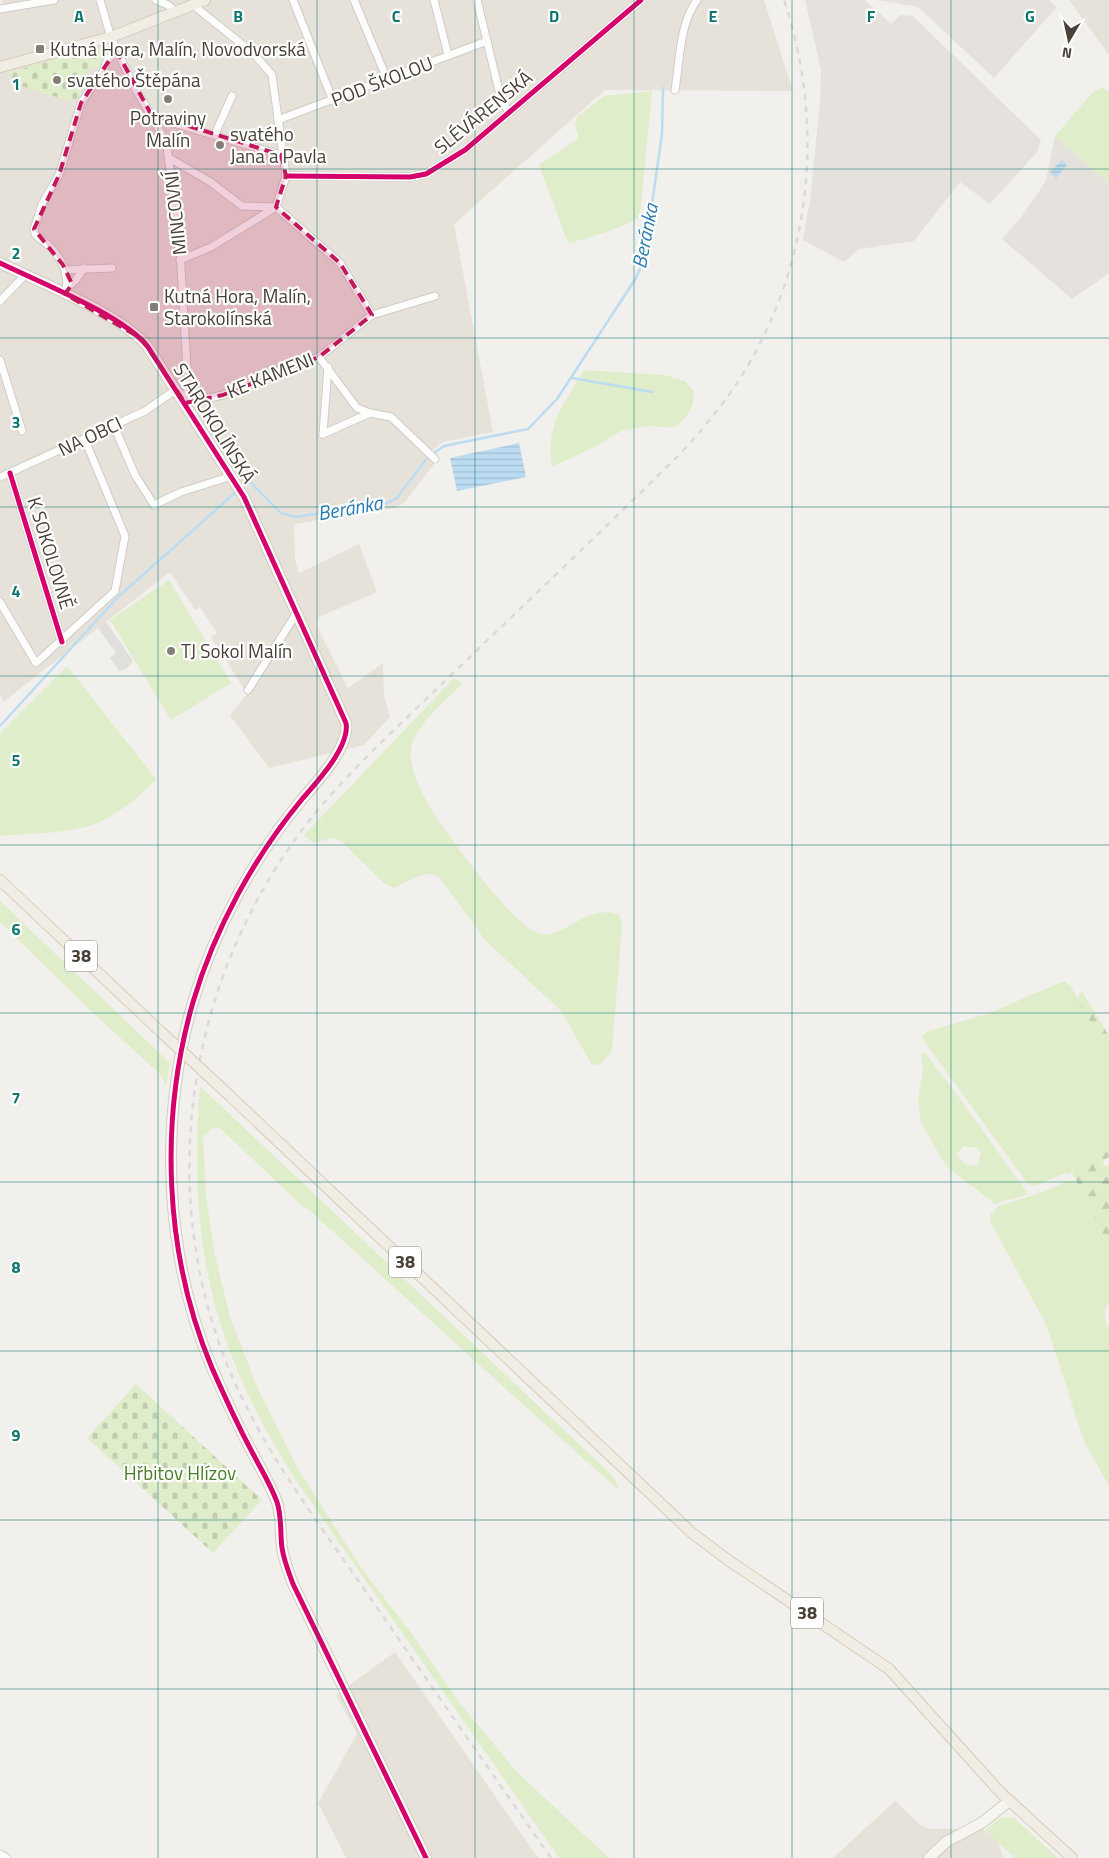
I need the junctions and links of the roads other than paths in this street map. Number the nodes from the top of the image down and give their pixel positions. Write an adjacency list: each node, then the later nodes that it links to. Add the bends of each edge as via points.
1 (54, 0): 12 (street)
2 (100, 0): 14 (street, MINCOVNÍ)
3 (156, 0): 13 (street, via 168,4)
4 (205, 0): 11 (main road)
5 (293, 0): 22 (street)
6 (354, 0): 19 (street)
7 (434, 0): 17 (street)
8 (477, 0): 15 (street)
9 (641, 0): 23 (street, SLÉVÁRENSKÁ)
10 (697, 0): 20 (street, via 682,38)
11 (193, 5): 13 (main road); 25 (street, via 254,54 272,75)
12 (0, 9)
13 (175, 12): 14 (main road)
14 (110, 34): 16 (street, MINCOVNÍ); 18 (main road)
15 (487, 41): 17 (street, POD ŠKOLOU); 23 (street, via 501,99)
16 (116, 50): 24 (street, MINCOVNÍ); 35 (street, via 107,61 101,78 81,103 59,175 42,204 34,229)
17 (448, 55): 19 (street, POD ŠKOLOU)
18 (0, 67)
19 (387, 79): 22 (street, POD ŠKOLOU)
20 (675, 90)
21 (232, 96): 26 (street)
22 (333, 101): 25 (street, POD ŠKOLOU)
23 (509, 112): 29 (street, SLÉVÁRENSKÁ, via 465,150 418,176)
24 (151, 114): 26 (street); 28 (street, MINCOVNÍ)
25 (278, 120): 27 (street)
26 (215, 134): 27 (street)
27 (281, 155): 29 (street)
28 (169, 158): 30 (street, via 209,181 242,206); 31 (street, MINCOVNÍ)
29 (286, 176): 30 (street)
30 (276, 207): 31 (street, via 211,247); 40 (street, via 340,263)
31 (180, 260): 45 (street, MINCOVNÍ, via 188,384)
32 (0, 263): 36 (street, STAROKOLÍNSKÁ)
33 (84, 268): 34 (street); 35 (street); 37 (street)
34 (112, 268)
35 (65, 270): 37 (street)
36 (25, 275): 37 (street, STAROKOLÍNSKÁ); 39 (street)
37 (66, 291): 44 (street, STAROKOLÍNSKÁ, via 142,339)
38 (435, 296): 40 (street, KE KAMENI)
39 (0, 301)
40 (372, 315): 41 (street, KE KAMENI)
41 (319, 357): 43 (street); 45 (street, KE KAMENI, via 223,395)
42 (0, 360): 48 (street)
43 (328, 366): 46 (street, via 357,408); 46 (street, via 323,434)
44 (177, 389): 45 (street, STAROKOLÍNSKÁ); 47 (street, NA OBCI, via 145,411)
45 (185, 403): 53 (street, STAROKOLÍNSKÁ)
46 (370, 413): 50 (street, via 391,417)
47 (114, 426): 49 (street, NA OBCI); 53 (street, via 135,475 154,505 181,492)
48 (22, 431)
49 (85, 440): 51 (street, NA OBCI); 56 (street, via 125,536 115,591)
50 (435, 458)
51 (10, 473): 52 (street, NA OBCI); 56 (street, K SOKOLOVNĚ)
52 (0, 477)
53 (237, 484): 55 (street, STAROKOLÍNSKÁ)
54 (0, 602): 56 (street, via 36,664)
55 (296, 614): 57 (street); 62 (street, STAROKOLÍNSKÁ, via 348,732 319,780 284,821 260,858 220,931 199,984 181,1050 173,1108 170,1170 174,1216 194,1317 211,1366 277,1504 282,1549 292,1584)
56 (62, 642)
57 (248, 690)
58 (0, 880): 59 (main road, 38, bridge, via 692,1533 889,1669)
59 (1009, 1801): 63 (street, via 983,1822 946,1842); 64 (main road, 38)
60 (0, 1854): 61 (street)
61 (7, 1858)
62 (426, 1858)
63 (929, 1858)
64 (1072, 1858)

